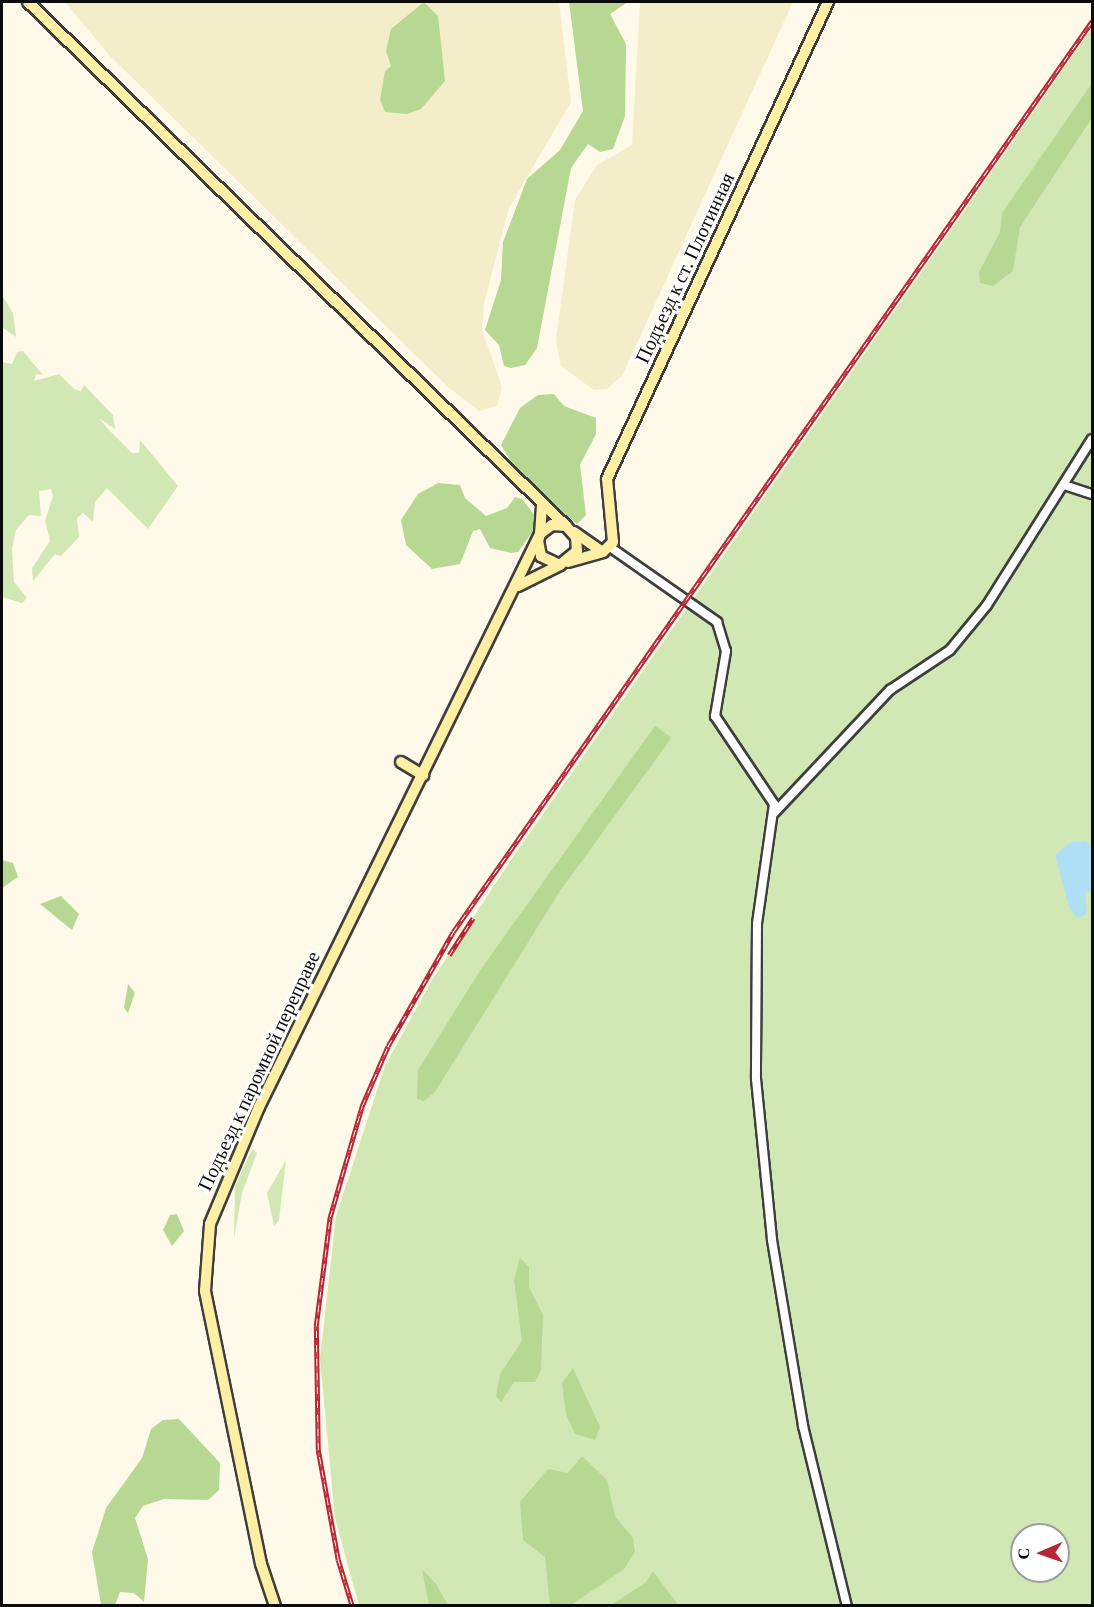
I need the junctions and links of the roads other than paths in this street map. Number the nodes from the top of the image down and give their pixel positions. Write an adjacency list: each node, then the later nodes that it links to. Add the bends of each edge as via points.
1 (28, 2): 6 (street)
2 (828, 2): 9 (street, Подъезд к ст. Плотинная, via 606,479 615,536)
3 (1092, 439): 4 (street)
4 (1064, 485): 5 (street); 14 (street, via 987,605 950,650 890,690)
5 (1092, 494)
6 (542, 506): 7 (street); 8 (street)
7 (569, 528): 8 (street, via 552,525); 9 (street); 10 (street, via 578,544)
8 (540, 534): 10 (street, via 541,556); 11 (street, Подъезд к паромной переправе)
9 (606, 549): 10 (street); 14 (street, via 717,622 726,651 716,716 767,788)
10 (564, 563): 11 (street)
11 (518, 586): 13 (street, Подъезд к паромной переправе)
12 (400, 762): 13 (street)
13 (423, 775): 15 (street, Подъезд к паромной переправе, via 259,1107 210,1224 207,1303 261,1564)
14 (775, 812): 16 (street, via 757,924 756,1079 772,1240 803,1425)
15 (275, 1605)
16 (847, 1605)

